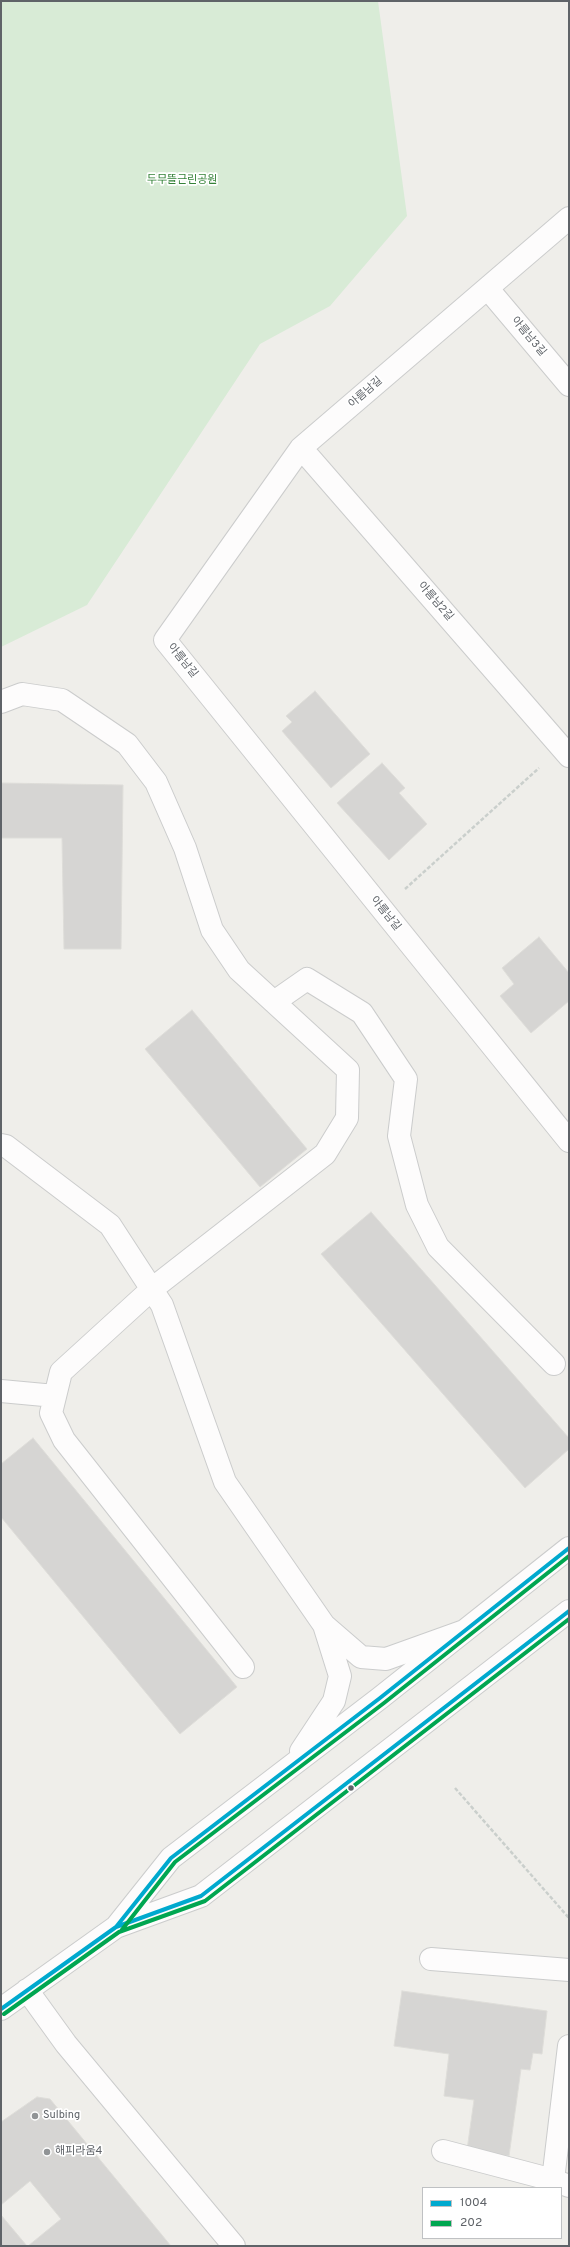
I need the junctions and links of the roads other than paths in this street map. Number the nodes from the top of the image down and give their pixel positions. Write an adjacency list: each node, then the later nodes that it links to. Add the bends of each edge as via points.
1 (569, 218): 2 (street, 아름남길)
2 (488, 289): 3 (street, 아름남3길); 4 (street, 아름남길)
3 (569, 385)
4 (301, 448): 6 (street, 아름남2길); 8 (street, 아름남길, via 165,640)
5 (1, 702): 7 (street, via 22,694 62,700 127,744 156,782 185,848 212,930 238,970)
6 (566, 752)
7 (274, 1002): 10 (street, via 348,1070 347,1118 325,1154); 11 (street, via 307,979 362,1013 406,1079 399,1136 417,1205 438,1247)
8 (569, 1141)
9 (1, 1145): 10 (street, via 6,1146 110,1224)
10 (152, 1289): 13 (street, via 61,1372); 16 (street, via 162,1305 225,1482)
11 (554, 1364)
12 (1, 1391): 13 (street)
13 (55, 1396): 18 (street, via 51,1413 64,1440)
14 (569, 1548): 17 (street)
15 (569, 1611): 20 (street, via 200,1896)
16 (324, 1625): 17 (street, via 361,1657 386,1659); 19 (street, via 340,1676 334,1701)
17 (464, 1631): 19 (street)
18 (243, 1667)
19 (290, 1766): 20 (street, via 171,1858)
20 (116, 1927): 23 (street)
21 (431, 1959): 22 (street)
22 (569, 1970)
23 (27, 1990): 24 (street); 28 (street, via 66,2044)
24 (1, 2009)
25 (569, 2046): 27 (street)
26 (443, 2152): 27 (street)
27 (561, 2183)
28 (234, 2246)

